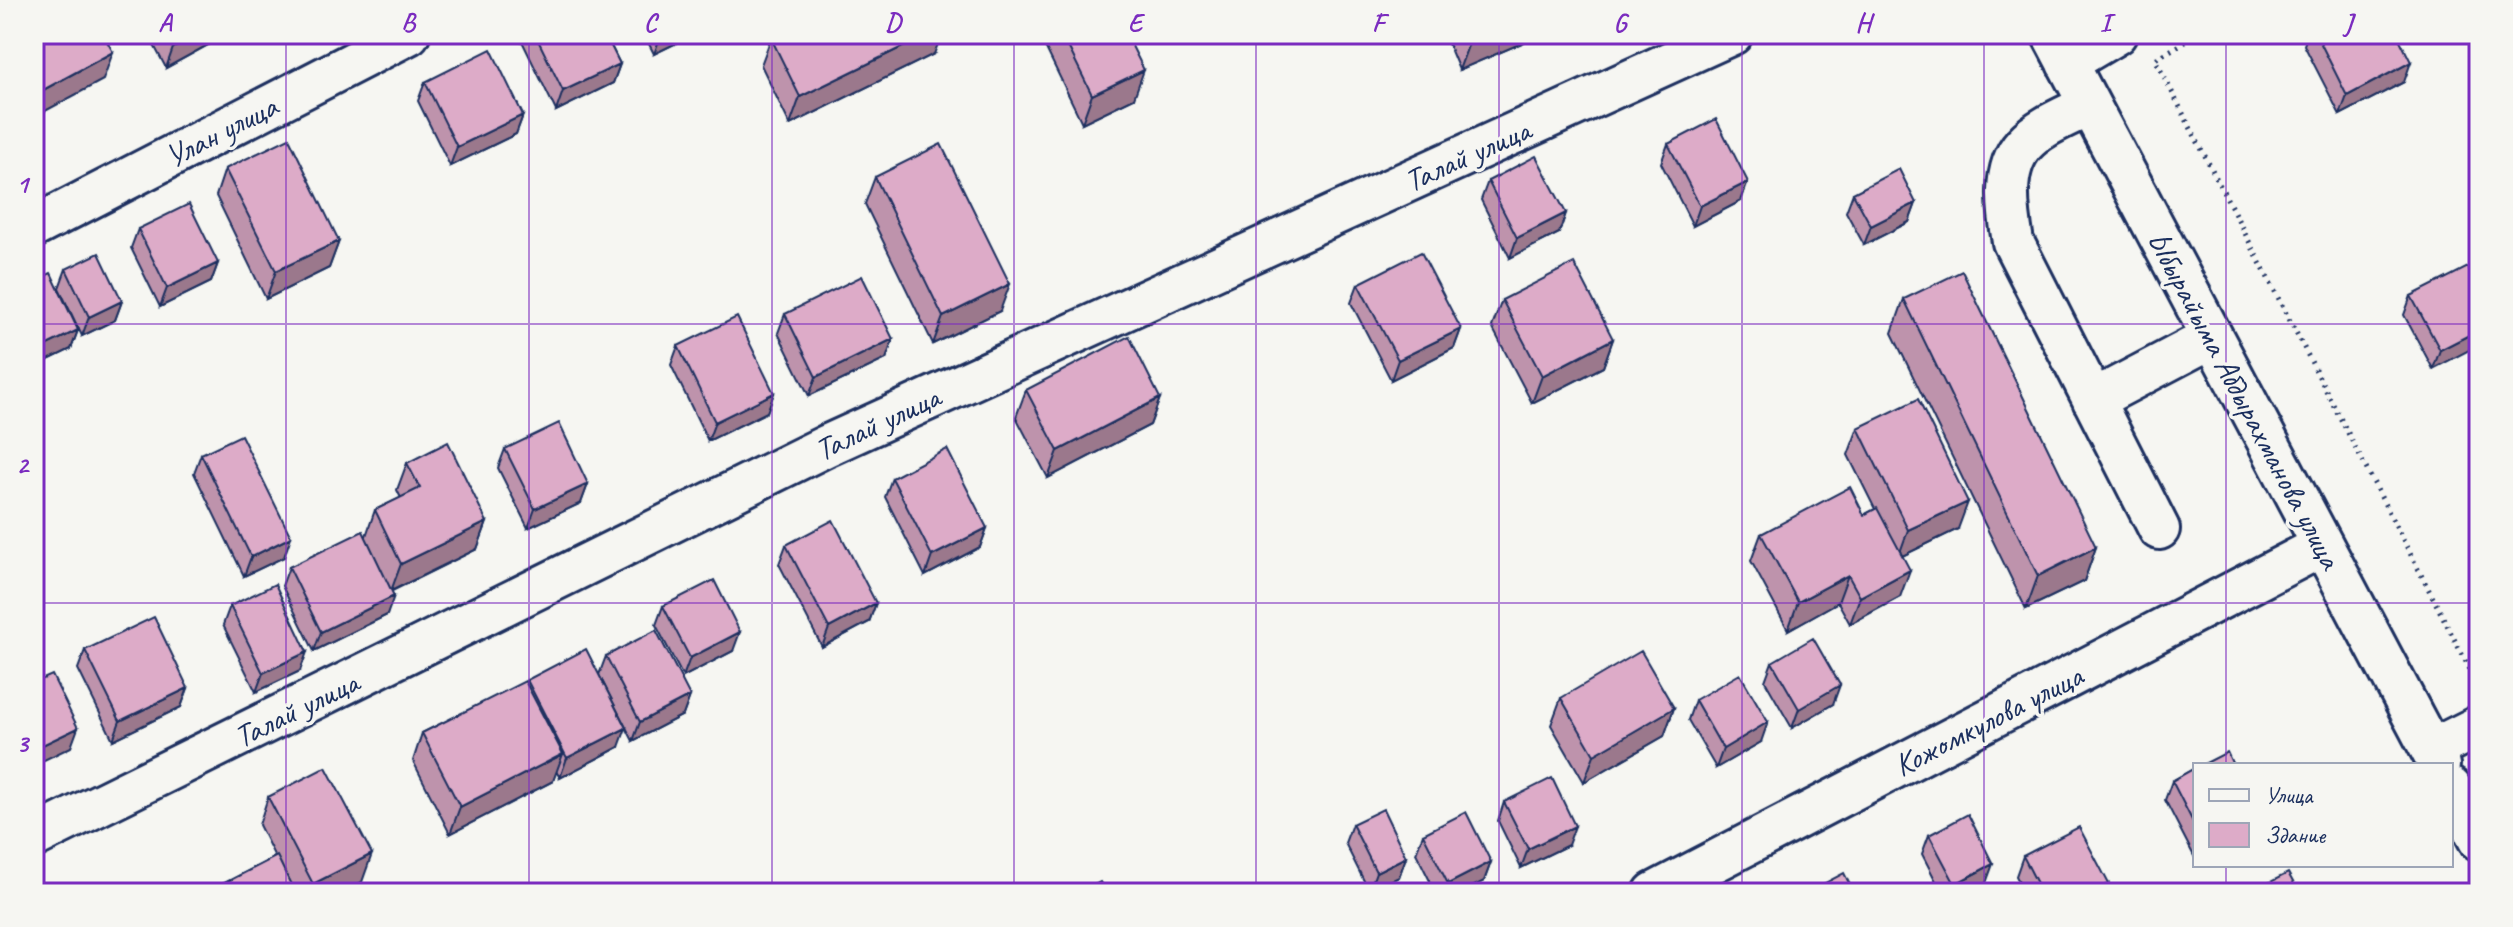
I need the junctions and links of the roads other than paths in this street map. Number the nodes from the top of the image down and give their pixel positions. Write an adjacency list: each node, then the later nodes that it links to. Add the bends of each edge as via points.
1 (409, 34): 6 (street, Улан улица)
2 (1732, 34): 14 (street, Талай улица, via 826,446)
3 (2116, 34): 4 (street)
4 (2059, 48): 5 (street, Ыбырайыма Абдырахманова улица)
5 (2089, 105): 7 (street, Ыбырайыма Абдырахманова улица); 8 (street, via 2022,145 2011,172 2007,205 2013,242)
6 (34, 227)
7 (2211, 338): 8 (street); 10 (street, Ыбырайыма Абдырахманова улица)
8 (2093, 400): 9 (street)
9 (2159, 529)
10 (2322, 546): 12 (street, Ыбырайыма Абдырахманова улица); 16 (street, Кожомкулова улица)
11 (2479, 726): 12 (street)
12 (2435, 758)
13 (2453, 792): 15 (street)
14 (34, 837)
15 (2479, 840)
16 (1654, 893)

